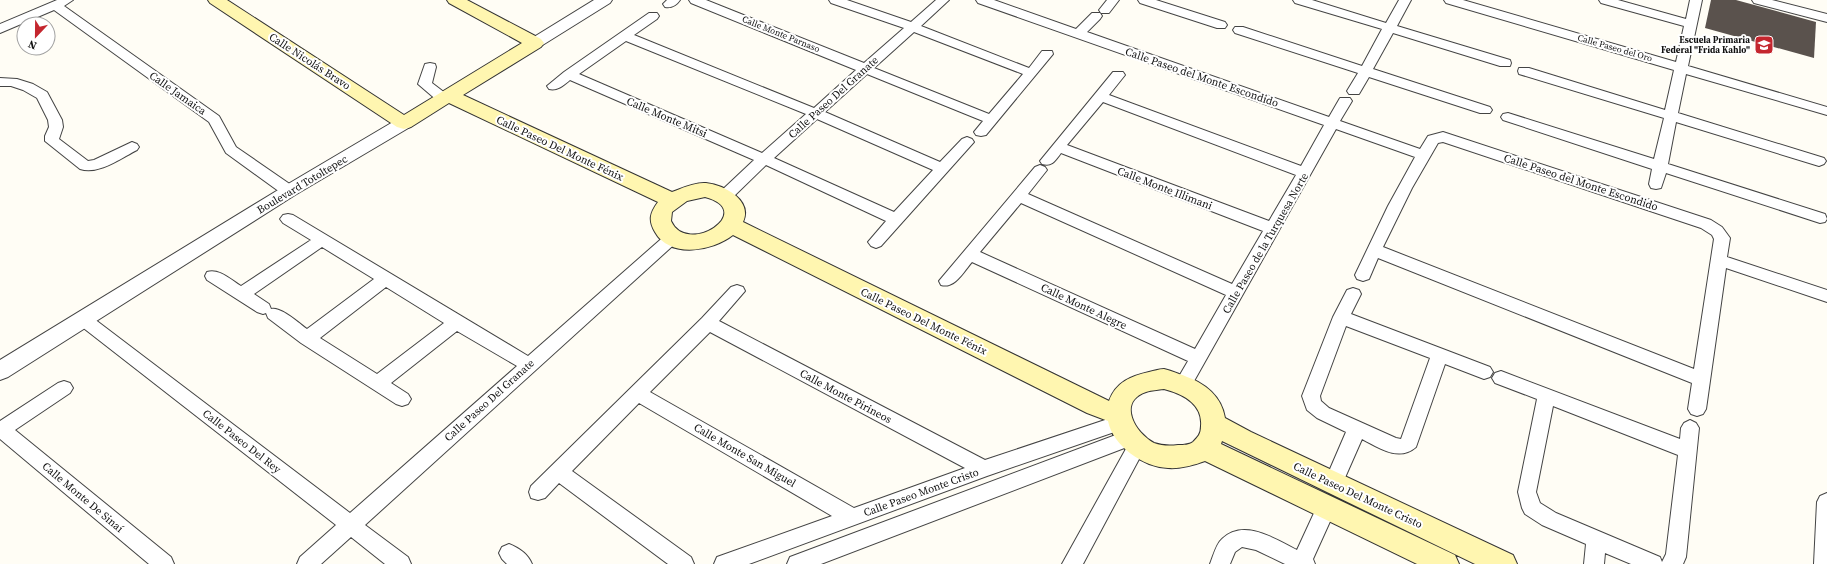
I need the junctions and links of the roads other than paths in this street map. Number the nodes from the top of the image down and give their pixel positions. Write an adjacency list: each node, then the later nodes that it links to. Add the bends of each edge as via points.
1 (216, 0): 48 (main road, Calle Nicolás Bravo)
2 (455, 0): 27 (main road)
3 (605, 0): 27 (street, Boulevard Totoltepec)
4 (695, 0): 31 (street, Calle Monte Parnaso)
5 (836, 0): 22 (street)
6 (943, 0): 22 (street, Calle Paseo Del Granate)
7 (982, 0): 25 (street, Calle Paseo del Monte Escondido)
8 (1113, 0): 25 (street)
9 (1144, 0): 21 (street)
10 (1299, 0): 23 (street)
11 (1404, 0): 23 (street, Calle Paseo de la Turquesa Norte)
12 (1450, 0): 32 (street, Calle Paseo del Oro)
13 (1605, 0): 20 (street)
14 (1696, 0): 20 (street)
15 (1758, 0): 18 (street)
16 (61, 3): 19 (street); 61 (street, Calle Jamaica, via 214,119 230,150)
17 (653, 16): 26 (street)
18 (1827, 18)
19 (3, 24)
20 (1691, 24): 32 (street)
21 (1221, 25)
22 (912, 27): 31 (street, Calle Paseo Del Granate); 35 (street)
23 (1390, 27): 29 (street); 34 (street, Calle Paseo de la Turquesa Norte)
24 (1239, 30): 34 (street)
25 (1078, 34): 49 (street, Calle Paseo del Monte Escondido)
26 (624, 36): 36 (street); 44 (street)
27 (535, 43): 41 (main road, Boulevard Totoltepec)
28 (1047, 54): 35 (street)
29 (1505, 63)
30 (430, 67): 41 (street, via 425,84)
31 (866, 68): 44 (street, Calle Paseo Del Granate); 47 (street, Calle Monte Parnaso)
32 (1681, 68): 43 (street, Calle Paseo del Oro); 46 (street)
33 (1524, 71): 46 (street)
34 (1365, 72): 42 (street); 49 (street, Calle Paseo de la Turquesa Norte)
35 (1031, 73): 47 (street)
36 (569, 75): 39 (street); 55 (street, Calle Monte Mitsi)
37 (1118, 75): 40 (street)
38 (0, 82): 52 (street, via 12,82 28,87 42,96 55,120 52,141 85,166 97,164)
39 (554, 86)
40 (1100, 96): 53 (street); 59 (street)
41 (447, 97): 48 (main road, Boulevard Totoltepec); 64 (main road, Calle Paseo Del Monte Fénix)
42 (1485, 110)
43 (1827, 110)
44 (815, 113): 55 (street, Calle Paseo Del Granate); 58 (street)
45 (1508, 116): 57 (street)
46 (1672, 116): 56 (street); 57 (street)
47 (992, 120): 50 (street)
48 (404, 123): 61 (street, Boulevard Totoltepec)
49 (1333, 123): 54 (street, Calle Paseo del Monte Escondido); 59 (street, Calle Paseo de la Turquesa Norte)
50 (981, 132)
51 (968, 142): 58 (street)
52 (132, 147)
53 (1058, 147): 63 (street); 69 (street, Calle Monte Illimani)
54 (1423, 155): 73 (street); 75 (street, Calle Paseo del Monte Escondido, via 1434,139 1443,137 1706,224 1718,230 1722,238)
55 (764, 159): 62 (street, Calle Paseo Del Granate); 67 (street, Calle Monte Mitsi)
56 (1819, 162)
57 (1660, 165): 60 (street); 65 (street)
58 (943, 169): 67 (street)
59 (1305, 173): 69 (street, Calle Paseo de la Turquesa Norte)
60 (1656, 184)
61 (289, 191): 86 (street, Boulevard Totoltepec)
62 (725, 196): 64 (main road, via 716,192 699,191 682,194); 68 (main road, via 732,202 734,209)
63 (1018, 196): 74 (street); 81 (street)
64 (672, 200): 70 (main road, via 660,215 665,232)
65 (1820, 218)
66 (288, 219): 71 (street)
67 (896, 219): 72 (street)
68 (730, 225): 70 (main road, via 724,232 704,240 682,241); 107 (main road, Calle Paseo Del Monte Fénix, via 1096,406)
69 (1273, 229): 81 (street, Calle Paseo de la Turquesa Norte)
70 (673, 238): 92 (street, Calle Paseo Del Granate)
71 (322, 240): 78 (street); 82 (street)
72 (876, 242)
73 (1374, 250): 76 (street); 96 (street)
74 (970, 254): 79 (street); 91 (street, Calle Monte Alegre)
75 (1719, 260): 84 (street); 96 (street)
76 (1363, 275)
77 (213, 276): 82 (street)
78 (386, 279): 87 (street); 89 (street)
79 (947, 281)
80 (737, 291): 88 (street)
81 (1236, 293): 91 (street, Calle Paseo de la Turquesa Norte)
82 (242, 294): 89 (street)
83 (1353, 294): 85 (street)
84 (1827, 296)
85 (1341, 317): 90 (street); 106 (street, via 1311,396 1313,405 1323,413)
86 (83, 319): 93 (street, Boulevard Totoltepec); 117 (street, Calle Paseo Del Rey)
87 (456, 322): 92 (street); 97 (street)
88 (708, 323): 100 (street); 111 (street, Calle Monte Pirineos)
89 (308, 338): 97 (street)
90 (1440, 355): 94 (street); 106 (street, via 1410,442 1404,447 1394,446)
91 (1199, 358): 98 (street, Calle Paseo de la Turquesa Norte)
92 (529, 365): 117 (street, Calle Paseo Del Granate)
93 (0, 371)
94 (1484, 372)
95 (1501, 378): 101 (street)
96 (1700, 379): 103 (street)
97 (379, 383): 102 (street)
98 (1183, 385): 104 (main road, via 1204,400 1212,412); 107 (main road, via 1164,379 1149,380 1136,384 1125,392 1119,402)
99 (64, 388): 108 (street)
100 (637, 393): 112 (street); 116 (street, Calle Monte San Miguel)
101 (1546, 396): 110 (street); 118 (street, via 1527,492 1532,508 1548,519)
102 (402, 399)
103 (1697, 409)
104 (1215, 424): 109 (main road, via 1214,433); 114 (main road, Calle Paseo Del Monte Cristo)
105 (1690, 428): 110 (street)
106 (1358, 429): 114 (street)
107 (1126, 430): 109 (main road, via 1150,453 1165,458 1193,455); 111 (street, Calle Paseo Monte Cristo); 125 (street, Calle Paseo Monte Cristo); 126 (street)
108 (1, 431): 120 (street, Calle Monte De Sinaí)
109 (1204, 448): 114 (main road, Calle Paseo Del Monte Cristo)
110 (1687, 450): 132 (street, via 1676,557)
111 (984, 469): 116 (street, Calle Paseo Monte Cristo)
112 (559, 472): 113 (street); 123 (street)
113 (538, 492)
114 (1330, 495): 119 (street); 128 (main road, Calle Paseo Del Monte Cristo); 129 (main road, Calle Paseo Del Monte Cristo)
115 (1827, 502): 133 (street)
116 (852, 517): 124 (street, Calle Paseo Monte Cristo)
117 (350, 525): 121 (street, Calle Paseo Del Granate); 122 (street, Calle Paseo Del Rey)
118 (1596, 539): 130 (street); 131 (street)
119 (1303, 563): 127 (street, via 1258,542 1239,538 1228,546)
120 (164, 564)
121 (307, 564)
122 (401, 564)
123 (684, 564)
124 (724, 564)
125 (797, 564)
126 (1072, 564)
127 (1220, 564)
128 (1445, 564)
129 (1503, 564)
130 (1594, 564)
131 (1653, 564)
132 (1671, 564)
133 (1824, 564)

